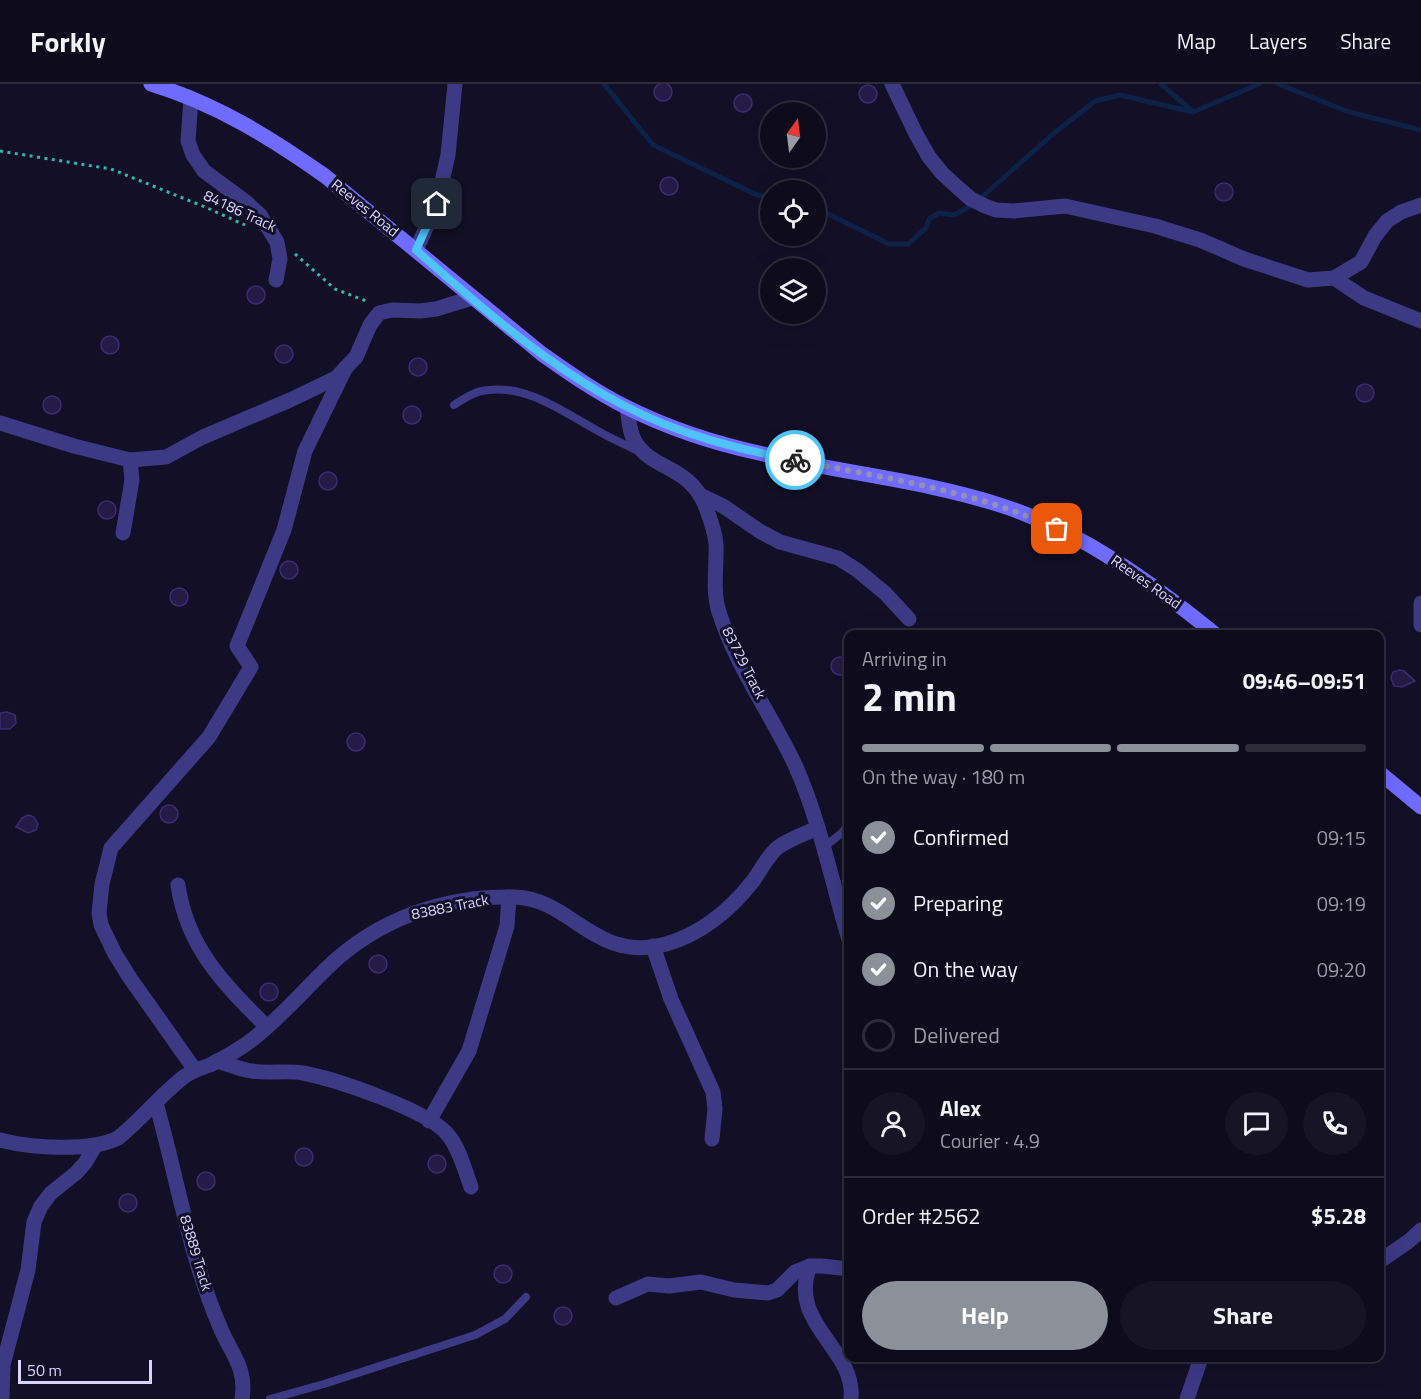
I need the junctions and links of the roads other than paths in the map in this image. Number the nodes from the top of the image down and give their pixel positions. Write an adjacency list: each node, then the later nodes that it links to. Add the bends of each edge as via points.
1 (151, 84): 4 (street, Reeves Road)
2 (455, 84): 6 (street, via 448,155 437,204)
3 (892, 84): 7 (street, via 929,157 956,186 985,206 1014,211 1054,207 1085,210 1200,240 1308,280)
4 (191, 99): 6 (street, Reeves Road, via 248,125 290,151); 8 (street, via 188,141 193,155 204,171 260,215 277,242 280,259)
5 (1421, 205): 7 (street, via 1387,221 1361,262)
6 (416, 250): 9 (street, Reeves Road)
7 (1334, 278): 10 (street, via 1364,298)
8 (276, 280)
9 (472, 298): 11 (street, via 436,309 379,313 373,318 356,357); 13 (street, Reeves Road, via 542,354)
10 (1421, 321)
11 (346, 367): 16 (street, via 336,378 203,437 174,454); 34 (street, via 305,451 284,530 237,646 251,667 209,737 111,848 104,873 101,925 130,978)
12 (454, 405): 15 (lane, via 487,390 524,394 552,404)
13 (627, 408): 15 (street, 83729 Track, via 636,443); 22 (street, Reeves Road, via 689,433 759,453 1002,506 1077,538 1116,560)
14 (0, 423): 16 (street)
15 (651, 457): 17 (street, 83729 Track, via 685,478)
16 (130, 460): 18 (street, via 132,480)
17 (700, 495): 20 (street, via 780,542 838,558 885,593); 25 (street, 83729 Track, via 715,537 719,612 743,668 794,764)
18 (123, 533)
19 (1421, 603): 21 (street)
20 (909, 618)
21 (1421, 625)
22 (1210, 630)
23 (1384, 776): 24 (street)
24 (1421, 807)
25 (818, 828): 27 (street, 83729 Track); 31 (street, 83883 Track, via 776,849 737,899 715,918 691,934)
26 (844, 830): 27 (lane)
27 (824, 847): 30 (street, 83729 Track)
28 (178, 885): 32 (street, via 181,908 213,970)
29 (509, 897): 31 (street, 83883 Track, via 547,906 600,939 624,946); 32 (street, 83883 Track, via 421,910 377,929 338,958); 36 (street, via 507,926 469,1052)
30 (844, 921)
31 (653, 946): 37 (street, via 670,999 713,1092)
32 (267, 1027): 33 (street, 83883 Track)
33 (217, 1061): 34 (street, 83883 Track); 36 (street, via 252,1071 300,1072 322,1077 357,1087)
34 (195, 1070): 35 (street, 83883 Track)
35 (156, 1103): 39 (street, 83883 Track, via 118,1138); 49 (street, 83889 Track, via 197,1261 220,1328 241,1368)
36 (429, 1121): 40 (street, via 449,1136)
37 (712, 1139)
38 (0, 1140): 39 (street, 83883 Track)
39 (94, 1146): 48 (street, via 76,1173 51,1193 34,1222 28,1270 3,1365)
40 (471, 1187)
41 (1421, 1230): 42 (street)
42 (1384, 1258)
43 (810, 1266): 44 (street); 46 (street, via 795,1272 777,1290 768,1293 701,1282 648,1284); 51 (street, via 805,1296 823,1336 850,1375)
44 (844, 1268)
45 (526, 1297): 50 (lane, via 506,1319 474,1335)
46 (616, 1298)
47 (1200, 1362): 52 (street)
48 (2, 1399)
49 (242, 1399)
50 (270, 1399)
51 (851, 1399)
52 (1187, 1399)

